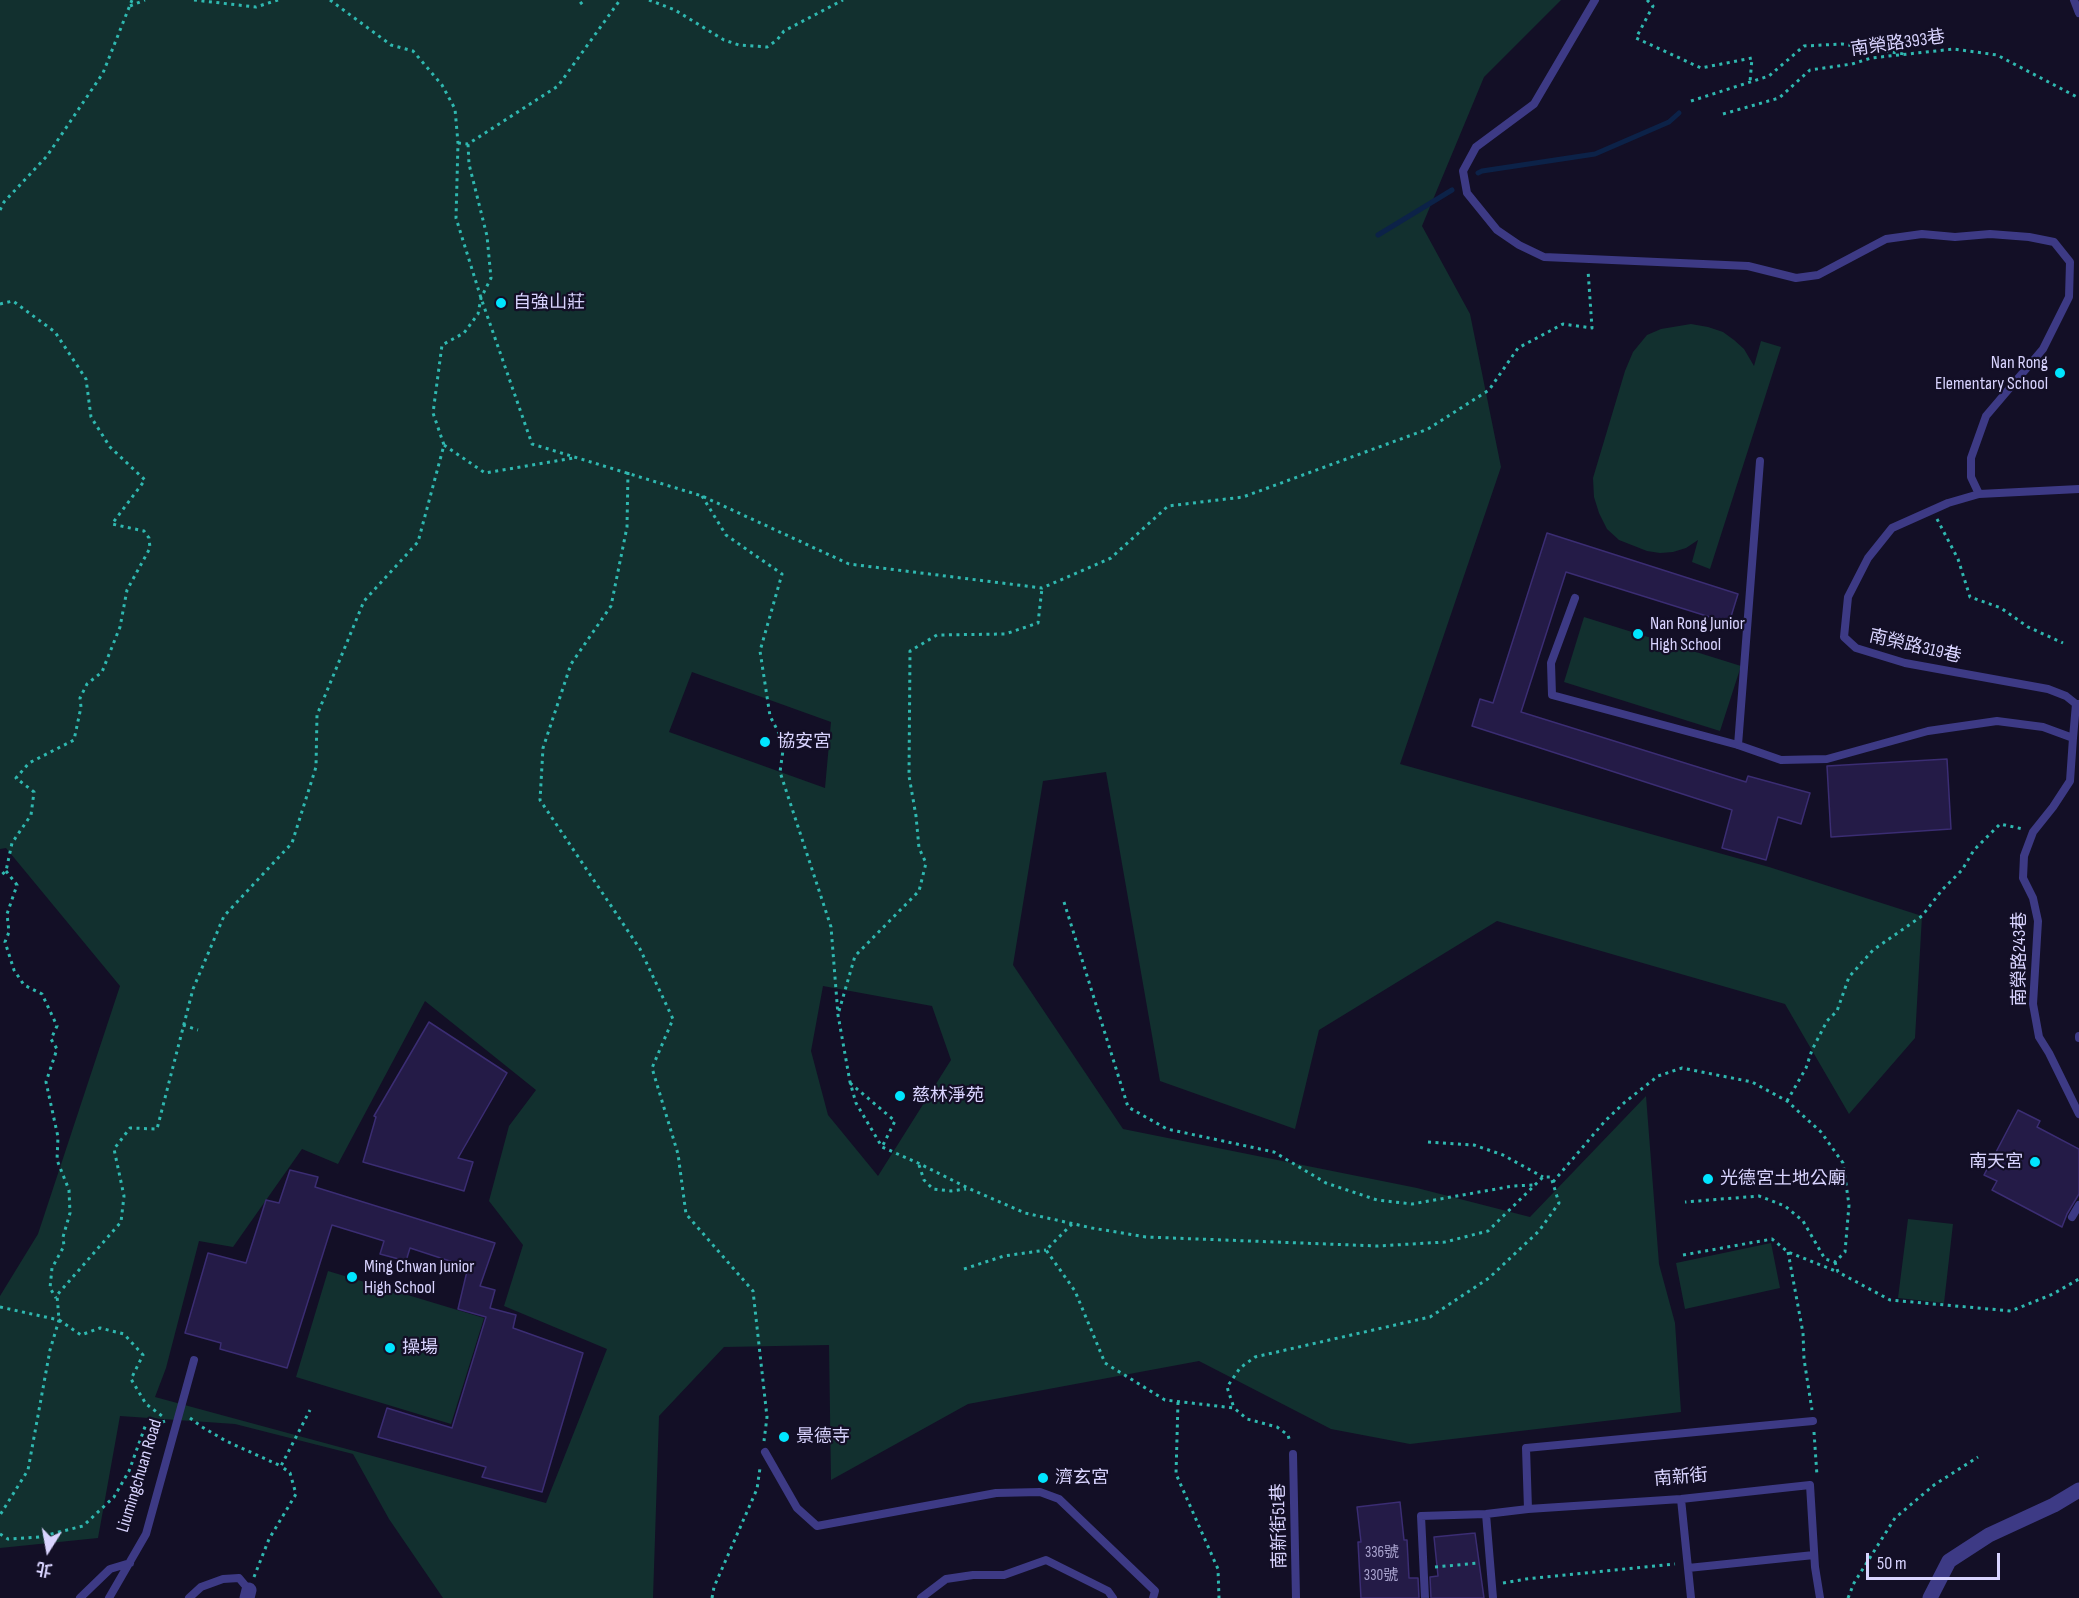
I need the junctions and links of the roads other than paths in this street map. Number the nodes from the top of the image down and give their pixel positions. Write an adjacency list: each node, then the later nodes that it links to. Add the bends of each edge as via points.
1 (1595, 0): 6 (lane, via 1534,104 1476,147 1463,171 1467,193 1497,230 1544,257 1748,266 1796,278 1818,275 1886,239 1922,234 1989,234 2054,242 2070,262 2069,297 2043,349 1986,416 1971,458 1971,477)
2 (2074, 0): 3 (lane)
3 (2079, 13)
4 (1760, 461): 10 (lane)
5 (2079, 489): 6 (lane, 南榮路319巷)
6 (1979, 494): 8 (lane, 南榮路319巷, via 1947,503 1892,528 1868,558 1848,597 1844,637 1856,648 1905,663 2048,689)
7 (1575, 598): 10 (lane, via 1551,663 1552,695)
8 (2077, 704): 9 (lane, 南榮路243巷)
9 (2073, 738): 10 (lane, via 2043,727 1997,721 1928,731 1827,759 1781,760); 11 (lane, 南榮路243巷, via 2070,781 2033,831 2024,856 2023,878 2038,921 2033,1004 2039,1037)
10 (1738, 745)
11 (2079, 1114)
12 (2079, 1205): 13 (lane)
13 (2072, 1216)
14 (194, 1360): 23 (lane, Liumingchuan Road, via 146,1534)
15 (1813, 1421): 20 (lane, via 1526,1448)
16 (763, 1452): 31 (lane, via 797,1508 817,1526 996,1493 1040,1492 1059,1499 1155,1591)
17 (1293, 1454): 32 (lane, 南新街51巷)
18 (2079, 1490): 37 (street, via 1989,1535 1949,1561)
19 (1681, 1498): 20 (lane, 南新街); 22 (lane, 南新街, via 1810,1485); 24 (lane)
20 (1528, 1509): 21 (lane, 南新街)
21 (1486, 1514): 33 (lane, 南新街, via 1421,1516); 34 (lane)
22 (1814, 1555): 24 (lane); 36 (lane)
23 (130, 1563): 26 (lane, via 110,1569); 27 (lane, Liumingchuan Road)
24 (1688, 1568): 35 (lane)
25 (248, 1594): 28 (lane, via 239,1578 223,1579 201,1587)
26 (80, 1598)
27 (109, 1598)
28 (189, 1598)
29 (921, 1598): 30 (lane, via 946,1579 1004,1575 1046,1560 1108,1591)
30 (1113, 1598)
31 (1153, 1598)
32 (1296, 1598)
33 (1425, 1598)
34 (1493, 1598)
35 (1691, 1598)
36 (1820, 1598)
37 (1930, 1598)

